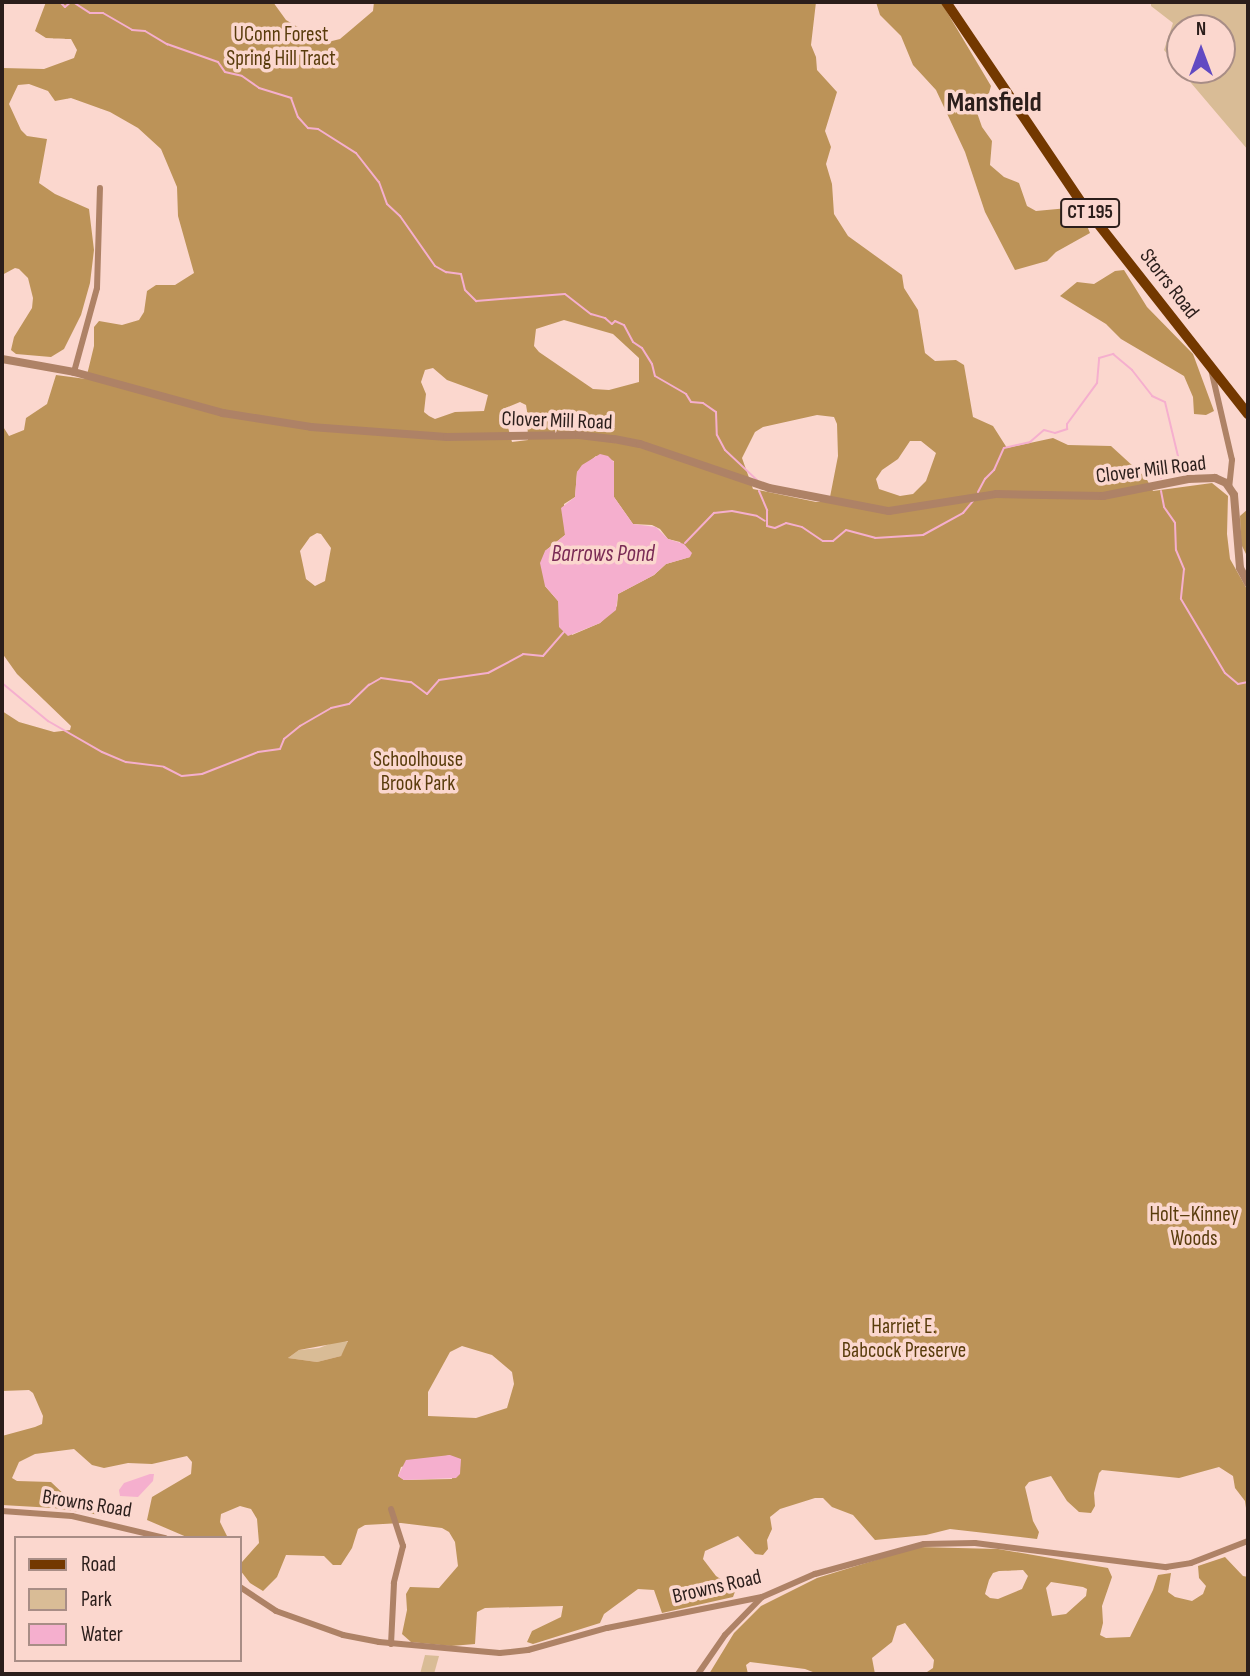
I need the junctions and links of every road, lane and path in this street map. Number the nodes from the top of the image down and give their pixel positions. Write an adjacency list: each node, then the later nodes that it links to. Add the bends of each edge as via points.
1 (946, 2): 4 (main road, Storrs Road / CT 195, via 1081,202)
2 (100, 188): 5 (street, via 97,288)
3 (2, 359): 5 (street, Clover Mill Road)
4 (1210, 367): 6 (main road, Storrs Road / CT 195); 7 (street, Clover Mill Road, via 1232,460)
5 (74, 372): 7 (street, Clover Mill Road, via 223,413 311,427 447,437 579,435 614,439 769,488 889,512 978,497 1103,496 1209,477)
6 (1248, 414)
7 (1229, 487): 8 (street, Clover Mill Road, via 1235,500 1240,568)
8 (1248, 583)
9 (391, 1509): 15 (street, via 404,1546 394,1583)
10 (2, 1511): 11 (street, Browns Road, via 72,1516)
11 (157, 1536)
12 (1248, 1541): 14 (street, Browns Road, via 1191,1563 1166,1567 975,1543 924,1544 815,1574)
13 (242, 1589): 15 (street, Browns Road, via 265,1606 326,1630)
14 (762, 1597): 15 (street, Browns Road, via 515,1652); 16 (street, via 725,1635)
15 (391, 1644)
16 (698, 1674)

